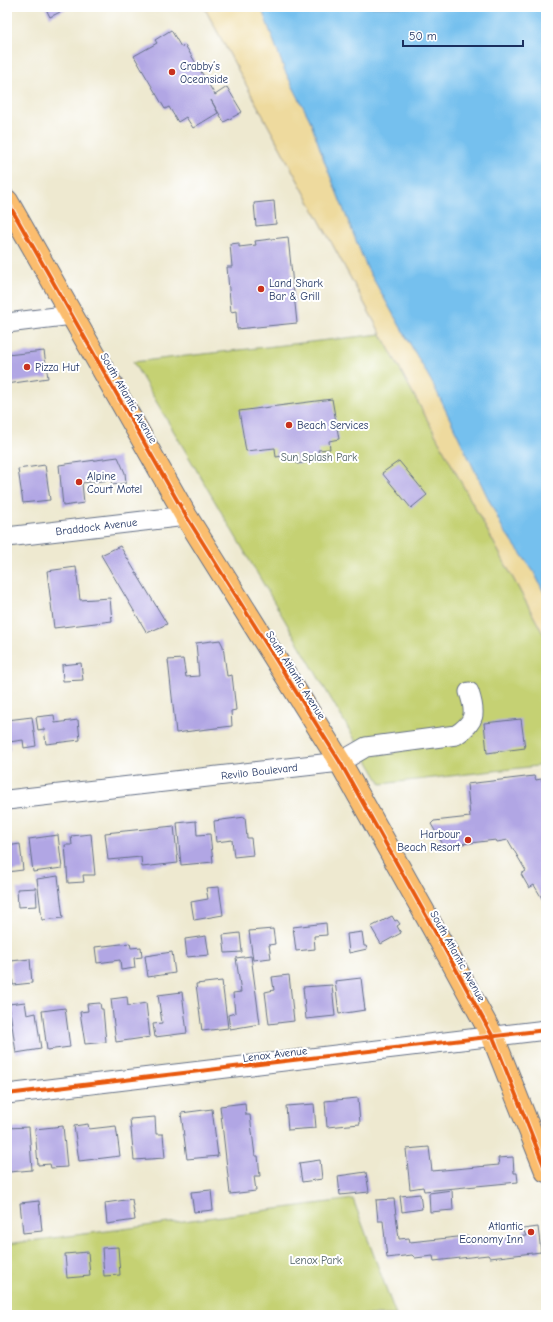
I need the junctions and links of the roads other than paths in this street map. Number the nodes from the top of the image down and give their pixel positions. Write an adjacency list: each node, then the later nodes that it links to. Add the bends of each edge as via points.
1 (7, 201): 2 (main road, South Atlantic Avenue)
2 (72, 315): 3 (street); 4 (main road, South Atlantic Avenue)
3 (7, 323)
4 (186, 516): 5 (street, Braddock Avenue); 7 (main road, South Atlantic Avenue)
5 (7, 537)
6 (469, 692): 7 (street, Revilo Boulevard, via 475,708 472,720 456,735 366,747)
7 (340, 762): 8 (street, Revilo Boulevard); 10 (main road, South Atlantic Avenue)
8 (7, 800)
9 (546, 1030): 10 (street, Lenox Avenue)
10 (493, 1037): 11 (street, Lenox Avenue); 12 (main road, South Atlantic Avenue)
11 (7, 1094)
12 (546, 1171)

